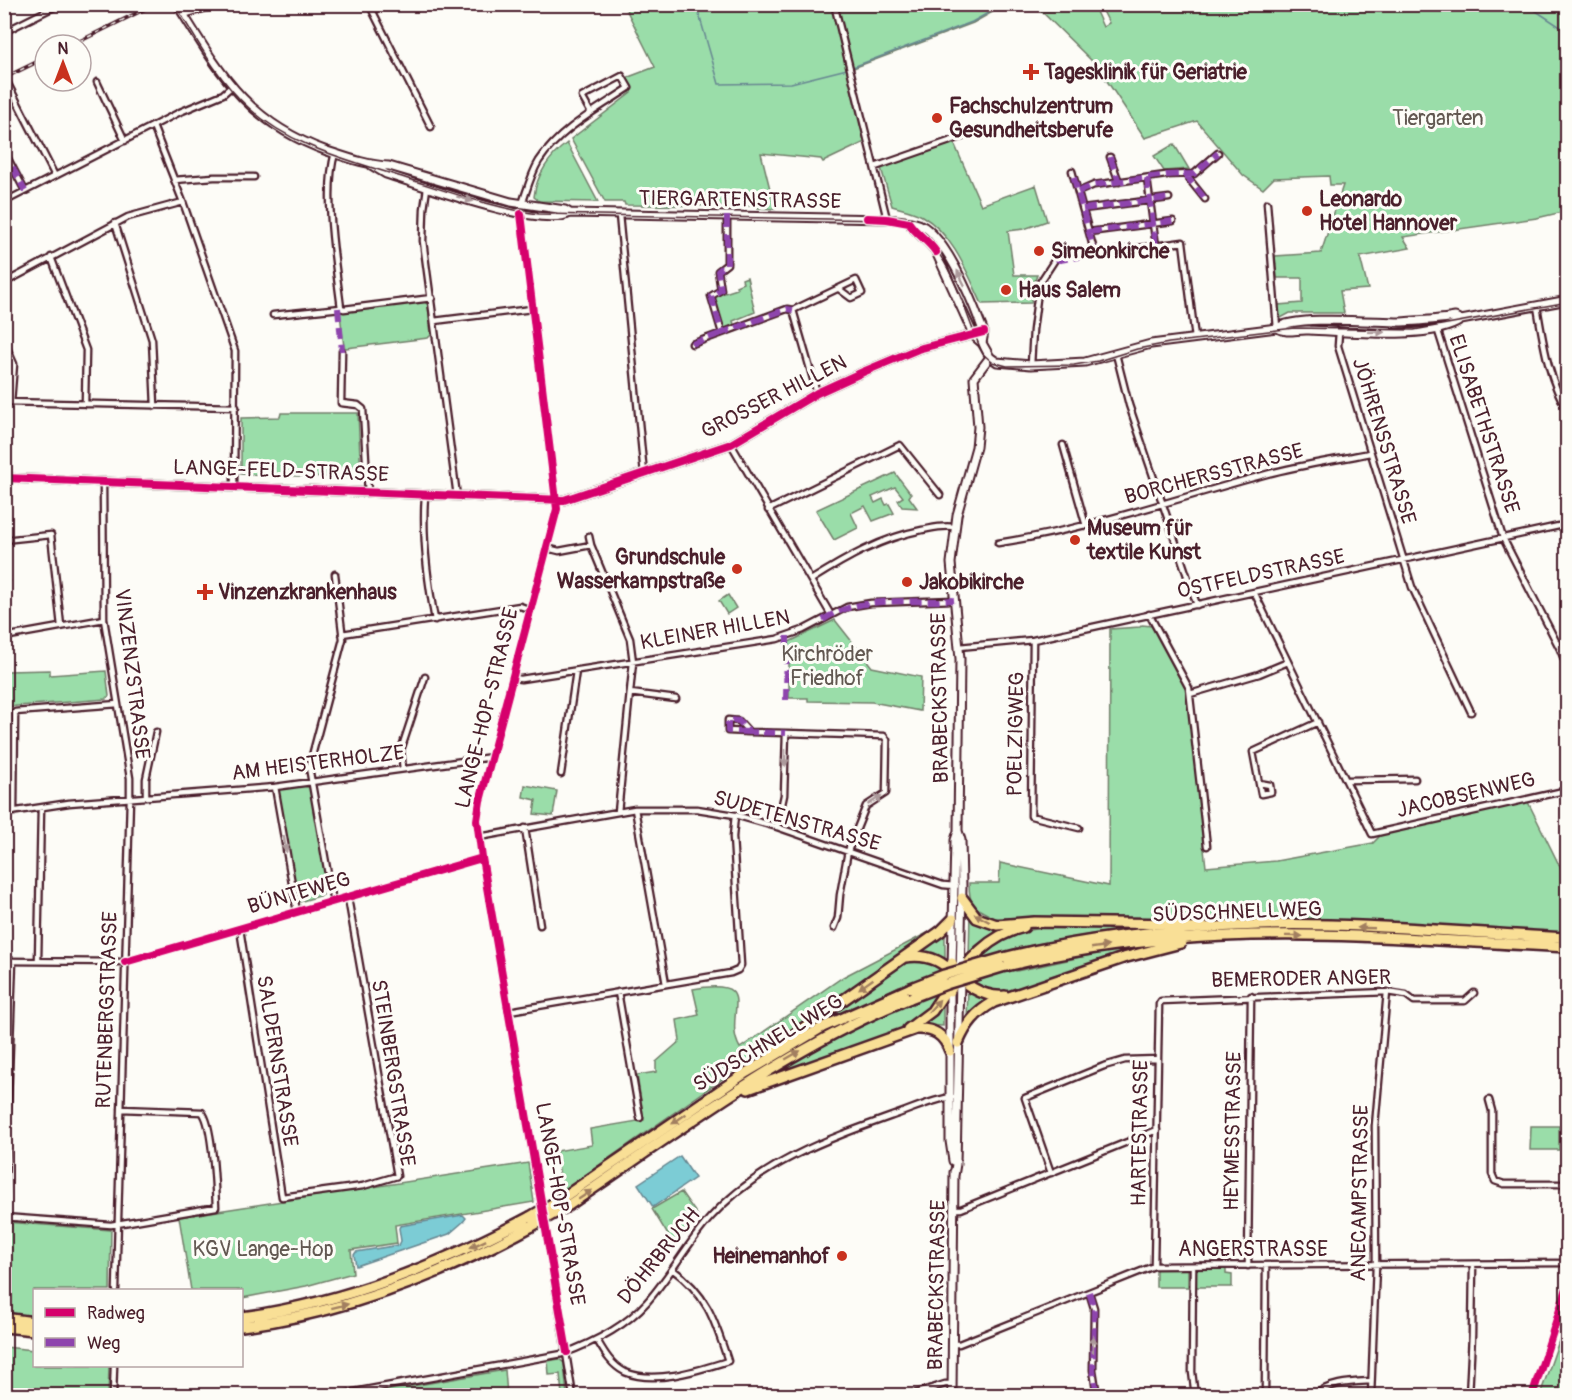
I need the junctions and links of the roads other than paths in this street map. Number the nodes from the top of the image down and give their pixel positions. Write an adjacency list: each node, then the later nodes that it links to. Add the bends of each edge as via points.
1 (60, 4): 7 (street)
2 (177, 4): 6 (main road, TIERGARTENSTRASSE)
3 (220, 4): 6 (street)
4 (369, 4): 13 (street)
5 (834, 4): 21 (street)
6 (183, 15): 10 (main road, TIERGARTENSTRASSE)
7 (4, 32)
8 (4, 76): 24 (street)
9 (97, 82): 15 (street)
10 (231, 87): 12 (street); 17 (main road, TIERGARTENSTRASSE, via 284,131)
11 (591, 113): 11 (street, via 629,88 622,76 582,98); 38 (street, via 548,150 533,173)
12 (153, 126): 15 (street); 27 (street)
13 (431, 127)
14 (967, 135): 21 (street)
15 (125, 141): 24 (street)
16 (4, 151): 30 (street)
17 (334, 153): 20 (main road, TIERGARTENSTRASSE); 58 (street, via 331,199)
18 (1218, 153): 23 (street, via 1194,174)
19 (1110, 157): 28 (street)
20 (370, 165): 29 (main road, TIERGARTENSTRASSE); 38 (main road, TIERGARTENSTRASSE, via 389,166)
21 (875, 167): 44 (street)
22 (1072, 171): 31 (street)
23 (1185, 174): 26 (street); 33 (street)
24 (56, 176): 30 (street)
25 (254, 177): 27 (street)
26 (1148, 178): 28 (street); 34 (street)
27 (174, 180): 36 (street)
28 (1119, 182): 31 (street, via 1094,185)
29 (428, 188): 41 (main road, TIERGARTENSTRASSE, one-way to 41); 55 (street, via 423,241)
30 (25, 191): 35 (street)
31 (1078, 192): 39 (street)
32 (1169, 198): 34 (street)
33 (1205, 199)
34 (1150, 200): 39 (street); 48 (street)
35 (4, 202)
36 (183, 202): 46 (street); 84 (street, via 234,351)
37 (1268, 203): 65 (street)
38 (522, 204): 40 (main road, TIERGARTENSTRASSE); 41 (main road)
39 (1083, 209): 49 (street)
40 (570, 213): 41 (main road, TIERGARTENSTRASSE, via 564,217); 42 (main road, TIERGARTENSTRASSE)
41 (521, 214): 59 (street, LANGE-HOP-STRASSE)
42 (618, 214): 43 (main road, TIERGARTENSTRASSE); 89 (street)
43 (727, 216): 44 (main road, TIERGARTENSTRASSE); 69 (street, via 727,264 718,271 721,290 711,296)
44 (887, 219): 47 (main road, TIERGARTENSTRASSE)
45 (1173, 221): 48 (street)
46 (116, 223): 51 (street); 83 (street, via 152,340)
47 (909, 223): 67 (main road, TIERGARTENSTRASSE, one-way to 47, via 972,300 942,245 922,226); 70 (main road, via 936,252)
48 (1153, 223): 49 (street); 50 (street)
49 (1089, 232): 50 (street, via 1095,254)
50 (1156, 246): 71 (street, via 1183,242)
51 (51, 257): 53 (street); 82 (street, via 86,350)
52 (1056, 258): 78 (street, via 1039,284)
53 (4, 283)
54 (839, 289): 54 (street, via 856,280 862,293 851,298); 60 (street)
55 (432, 298): 58 (street); 64 (street)
56 (1568, 300): 57 (main road)
57 (1537, 306): 63 (main road); 85 (street, via 1551,373)
58 (341, 308): 61 (street)
59 (532, 309): 64 (street); 97 (street, LANGE-HOP-STRASSE)
60 (793, 310): 69 (street); 79 (street)
61 (273, 315)
62 (1435, 320): 63 (main road); 65 (main road, via 1300,322); 66 (street, ELISABETHSTRASSE)
63 (1461, 320): 66 (main road)
64 (434, 321): 96 (street)
65 (1277, 328): 68 (main road, via 1283,332); 71 (main road)
66 (1437, 328): 68 (main road, one-way to 66); 104 (street, ELISABETHSTRASSE)
67 (984, 332): 70 (main road, GROSSER HILLEN); 73 (main road)
68 (1339, 332): 88 (street, JÖHRENSSTRASSE, via 1338,346)
69 (722, 333): 74 (street)
70 (974, 336): 73 (main road); 79 (main road, GROSSER HILLEN, via 906,353)
71 (1195, 338): 76 (main road)
72 (4, 340): 81 (street, via 14,364)
73 (982, 343): 77 (main road)
74 (692, 344)
75 (342, 351): 93 (street, via 341,403 363,408)
76 (1116, 354): 78 (main road, via 1085,362); 98 (street)
77 (990, 357): 78 (main road, via 1002,363); 102 (main road, BRABECKSTRASSE, via 974,378 976,447)
78 (1031, 365)
79 (817, 393): 86 (main road, GROSSER HILLEN)
80 (4, 402): 81 (street)
81 (12, 402): 82 (street)
82 (85, 404): 83 (street)
83 (155, 406): 84 (street)
84 (236, 407): 92 (street)
85 (1568, 411)
86 (731, 444): 89 (main road, GROSSER HILLEN); 99 (street)
87 (1064, 445): 101 (street)
88 (1370, 453): 98 (street, BORCHERSSTRASSE, via 1270,473); 109 (street, JÖHRENSSTRASSE)
89 (644, 474): 97 (main road, GROSSER HILLEN)
90 (4, 478): 91 (main road, LANGE-FELD-STRASSE)
91 (103, 482): 92 (main road, LANGE-FELD-STRASSE); 119 (street, VINZENZSTRASSE)
92 (234, 488): 93 (main road, LANGE-FELD-STRASSE)
93 (368, 493): 94 (main road, LANGE-FELD-STRASSE)
94 (425, 495): 96 (main road, LANGE-FELD-STRASSE); 120 (street, via 424,534)
95 (940, 495): 99 (street, via 900,446)
96 (457, 496): 97 (main road, LANGE-FELD-STRASSE)
97 (557, 500): 108 (street, LANGE-HOP-STRASSE)
98 (1162, 504): 101 (street, BORCHERSSTRASSE); 115 (street)
99 (768, 510): 112 (street)
100 (1568, 524): 104 (street, OSTFELDSTRASSE)
101 (1086, 526): 106 (street, BORCHERSSTRASSE)
102 (954, 527): 112 (street, via 877,543); 114 (main road, BRABECKSTRASSE)
103 (589, 536): 107 (street)
104 (1503, 538): 109 (street, OSTFELDSTRASSE); 129 (street, ELISABETHSTRASSE)
105 (4, 540): 121 (street, via 51,535)
106 (998, 543)
107 (591, 545): 108 (street, via 559,551); 127 (street, via 630,639)
108 (547, 548): 116 (street, LANGE-HOP-STRASSE)
109 (1403, 560): 113 (street, OSTFELDSTRASSE); 137 (street, JÖHRENSSTRASSE)
110 (4, 561): 122 (street)
111 (335, 574): 123 (street)
112 (811, 580): 118 (street)
113 (1254, 592): 115 (street, OSTFELDSTRASSE); 128 (street)
114 (954, 600): 118 (street, KLEINER HILLEN, via 871,603); 126 (main road, BRABECKSTRASSE)
115 (1197, 604): 117 (street, OSTFELDSTRASSE)
116 (531, 610): 120 (street, via 520,606); 132 (street, LANGE-HOP-STRASSE)
117 (1149, 614): 125 (street, OSTFELDSTRASSE); 134 (street)
118 (831, 615): 127 (street, KLEINER HILLEN, via 777,639)
119 (104, 619): 121 (street); 136 (street, VINZENZSTRASSE)
120 (435, 620): 123 (street)
121 (61, 626): 124 (street)
122 (8, 631)
123 (342, 634): 147 (street, via 309,767)
124 (4, 637)
125 (1033, 640): 126 (street, OSTFELDSTRASSE); 161 (street, POELZIGWEG, via 1031,816)
126 (959, 647): 166 (main road, BRABECKSTRASSE, via 955,840)
127 (633, 662): 130 (street, KLEINER HILLEN); 133 (street)
128 (1288, 662): 134 (street); 138 (street)
129 (1568, 669)
130 (576, 671): 132 (street, KLEINER HILLEN); 144 (street)
131 (425, 677): 143 (street, via 401,750)
132 (513, 678): 142 (street, LANGE-HOP-STRASSE)
133 (630, 693): 135 (street); 156 (street)
134 (1190, 694): 163 (street)
135 (676, 699)
136 (118, 704): 152 (street, VINZENZSTRASSE); 155 (street, via 15,712)
137 (1471, 712)
138 (1318, 722): 146 (street); 148 (street, via 1253,752)
139 (156, 732): 151 (street)
140 (749, 732): 140 (street, via 739,721 728,720 728,731); 141 (street)
141 (786, 733): 159 (street, one-way to 159, via 784,795); 164 (street, one-way to 141, via 866,806 886,793 887,740 879,735)
142 (492, 757): 143 (street, AM HEISTERHOLZE); 162 (street, LANGE-HOP-STRASSE, via 480,801)
143 (403, 769): 147 (street, AM HEISTERHOLZE)
144 (561, 774)
145 (1415, 779): 146 (street)
146 (1347, 780): 150 (street, JACOBSENWEG, via 1372,834)
147 (312, 781): 149 (street, AM HEISTERHOLZE); 169 (street)
148 (1259, 783)
149 (275, 787): 151 (street, AM HEISTERHOLZE); 170 (street, one-way to 170)
150 (1568, 790)
151 (146, 797): 152 (street, AM HEISTERHOLZE)
152 (130, 798): 153 (street, AM HEISTERHOLZE); 186 (street, RUTENBERGSTRASSE)
153 (41, 808): 155 (street, AM HEISTERHOLZE); 185 (street)
154 (635, 809): 156 (street, SUDETENSTRASSE); 158 (street, SUDETENSTRASSE, via 697,809); 189 (street)
155 (14, 812): 157 (street, AM HEISTERHOLZE)
156 (618, 812): 160 (street, SUDETENSTRASSE)
157 (4, 813)
158 (735, 815): 159 (street, SUDETENSTRASSE); 189 (street, via 741,965 738,970)
159 (777, 827): 164 (street, SUDETENSTRASSE)
160 (525, 828): 162 (street, SUDETENSTRASSE); 173 (street)
161 (1079, 828)
162 (478, 837): 165 (street, LANGE-HOP-STRASSE)
163 (1207, 846)
164 (848, 851): 166 (street, SUDETENSTRASSE, via 943,885); 175 (street)
165 (482, 858): 167 (street, BÜNTEWEG); 197 (street, LANGE-HOP-STRASSE)
166 (958, 886): 168 (main road, BRABECKSTRASSE); 171 (main road, BRABECKSTRASSE)
167 (348, 898): 169 (street, BÜNTEWEG); 211 (street, STEINBERGSTRASSE, via 397,1176 363,1186)
168 (962, 898): 172 (highway, one-way to 168, via 997,925 977,918); 188 (main road, BRABECKSTRASSE)
169 (333, 902): 170 (street, BÜNTEWEG)
170 (297, 912): 176 (street, BÜNTEWEG)
171 (953, 919): 182 (highway); 188 (main road, BRABECKSTRASSE)
172 (1053, 923): 174 (highway); 188 (highway, via 1004,934 982,949)
173 (540, 925)
174 (1260, 925): 177 (highway, SÜDSCHNELLWEG, one-way to 174); 187 (highway, SÜDSCHNELLWEG, via 1105,937 1040,949)
175 (834, 928)
176 (240, 929): 186 (street, BÜNTEWEG); 211 (street, SALDERNSTRASSE)
177 (1389, 933): 178 (highway, SÜDSCHNELLWEG); 179 (highway, SÜDSCHNELLWEG, one-way to 177)
178 (1411, 934): 180 (highway, SÜDSCHNELLWEG); 181 (highway, SÜDSCHNELLWEG)
179 (1215, 937): 187 (highway, SÜDSCHNELLWEG, one-way to 179, via 1106,946); 194 (highway, via 1141,952)
180 (1568, 938)
181 (1568, 947)
182 (905, 957): 188 (highway, via 926,956); 202 (highway, one-way to 202)
183 (4, 961): 184 (street, BÜNTEWEG)
184 (13, 961): 185 (street, BÜNTEWEG); 214 (street)
185 (38, 961): 186 (street, BÜNTEWEG)
186 (125, 962): 206 (street, RUTENBERGSTRASSE)
187 (1002, 963): 192 (highway, SÜDSCHNELLWEG, bridge, via 955,972)
188 (956, 976): 194 (highway, via 981,992); 198 (highway, one-way to 188, via 932,1011); 199 (main road, BRABECKSTRASSE); 200 (main road, BRABECKSTRASSE)
189 (666, 984): 190 (street)
190 (618, 992): 197 (street); 207 (street)
191 (1387, 992): 193 (street, BEMERODER ANGER, via 1407,994 1414,1001 1465,1001); 195 (street, BEMERODER ANGER); 220 (street, ANECAMPSTRASSE, via 1375,1126)
192 (910, 993): 202 (highway, SÜDSCHNELLWEG, via 822,1027); 204 (highway, SÜDSCHNELLWEG, one-way to 192, via 788,1058)
193 (1474, 993)
194 (1012, 995): 199 (highway, via 976,1014)
195 (1251, 996): 196 (street, BEMERODER ANGER); 223 (street, HEYMESSTRASSE)
196 (1161, 1001): 201 (street, HARTESTRASSE)
197 (509, 1011): 236 (street, LANGE-HOP-STRASSE)
198 (896, 1036): 200 (highway, via 916,1029 931,1030 944,1038); 204 (highway)
199 (958, 1043): 203 (main road, BRABECKSTRASSE)
200 (950, 1051): 203 (main road, BRABECKSTRASSE)
201 (1158, 1059): 208 (street, HARTESTRASSE); 209 (street, via 1125,1060 1104,1066 1025,1098)
202 (744, 1074): 212 (highway, SÜDSCHNELLWEG, one-way to 212)
203 (954, 1097): 213 (main road, BRABECKSTRASSE); 225 (street, DÖHRBRUCH, via 798,1152 769,1169 711,1216)
204 (726, 1098): 212 (highway, SÜDSCHNELLWEG, one-way to 204)
205 (1490, 1100): 210 (street, via 1495,1181)
206 (121, 1109): 217 (street, RUTENBERGSTRASSE); 217 (street, via 202,1112 209,1134 216,1207)
207 (640, 1118)
208 (1157, 1130): 209 (street); 221 (street, HARTESTRASSE)
209 (1051, 1173): 213 (street)
210 (1568, 1184)
211 (282, 1197)
212 (564, 1203): 216 (highway, SÜDSCHNELLWEG, bridge)
213 (954, 1209): 235 (main road, BRABECKSTRASSE)
214 (4, 1211)
215 (4, 1217): 217 (street, via 111,1225)
216 (531, 1221): 228 (highway, SÜDSCHNELLWEG, one-way to 228, via 390,1280 315,1303); 231 (highway, SÜDSCHNELLWEG, one-way to 216, via 379,1294 452,1266)
217 (118, 1222): 226 (street, RUTENBERGSTRASSE)
218 (1568, 1263): 219 (street, ANGERSTRASSE)
219 (1473, 1264): 220 (street, ANGERSTRASSE); 250 (street)
220 (1376, 1265): 224 (street, ANGERSTRASSE); 238 (street, ANECAMPSTRASSE)
221 (1154, 1266): 222 (street, ANGERSTRASSE); 227 (street, ANGERSTRASSE)
222 (1193, 1266): 223 (street, ANGERSTRASSE); 246 (street)
223 (1248, 1266): 224 (street, ANGERSTRASSE)
224 (1266, 1266): 247 (street)
225 (672, 1269): 234 (street, DÖHRBRUCH, via 645,1304); 234 (street, via 704,1299 728,1361 688,1372 645,1376 624,1371 608,1358)
226 (116, 1289)
227 (1089, 1292): 235 (street, ANGERSTRASSE); 245 (street, one-way to 227, via 1093,1370 1094,1308)
228 (243, 1317)
229 (4, 1318): 230 (highway)
230 (33, 1322)
231 (243, 1326)
232 (4, 1327): 233 (highway)
233 (33, 1330)
234 (597, 1340): 236 (street, DÖHRBRUCH)
235 (953, 1344): 239 (main road, BRABECKSTRASSE)
236 (567, 1352): 241 (street, DÖHRBRUCH); 242 (street, LANGE-HOP-STRASSE)
237 (114, 1367): 240 (street)
238 (1371, 1381): 248 (street, via 1341,1384); 249 (street, ANECAMPSTRASSE)
239 (952, 1384): 243 (street); 244 (main road, BRABECKSTRASSE)
240 (113, 1395)
241 (332, 1395)
242 (573, 1395)
243 (908, 1395)
244 (952, 1395)
245 (1097, 1395)
246 (1195, 1395)
247 (1265, 1395)
248 (1314, 1395)
249 (1371, 1395)
250 (1469, 1395)

